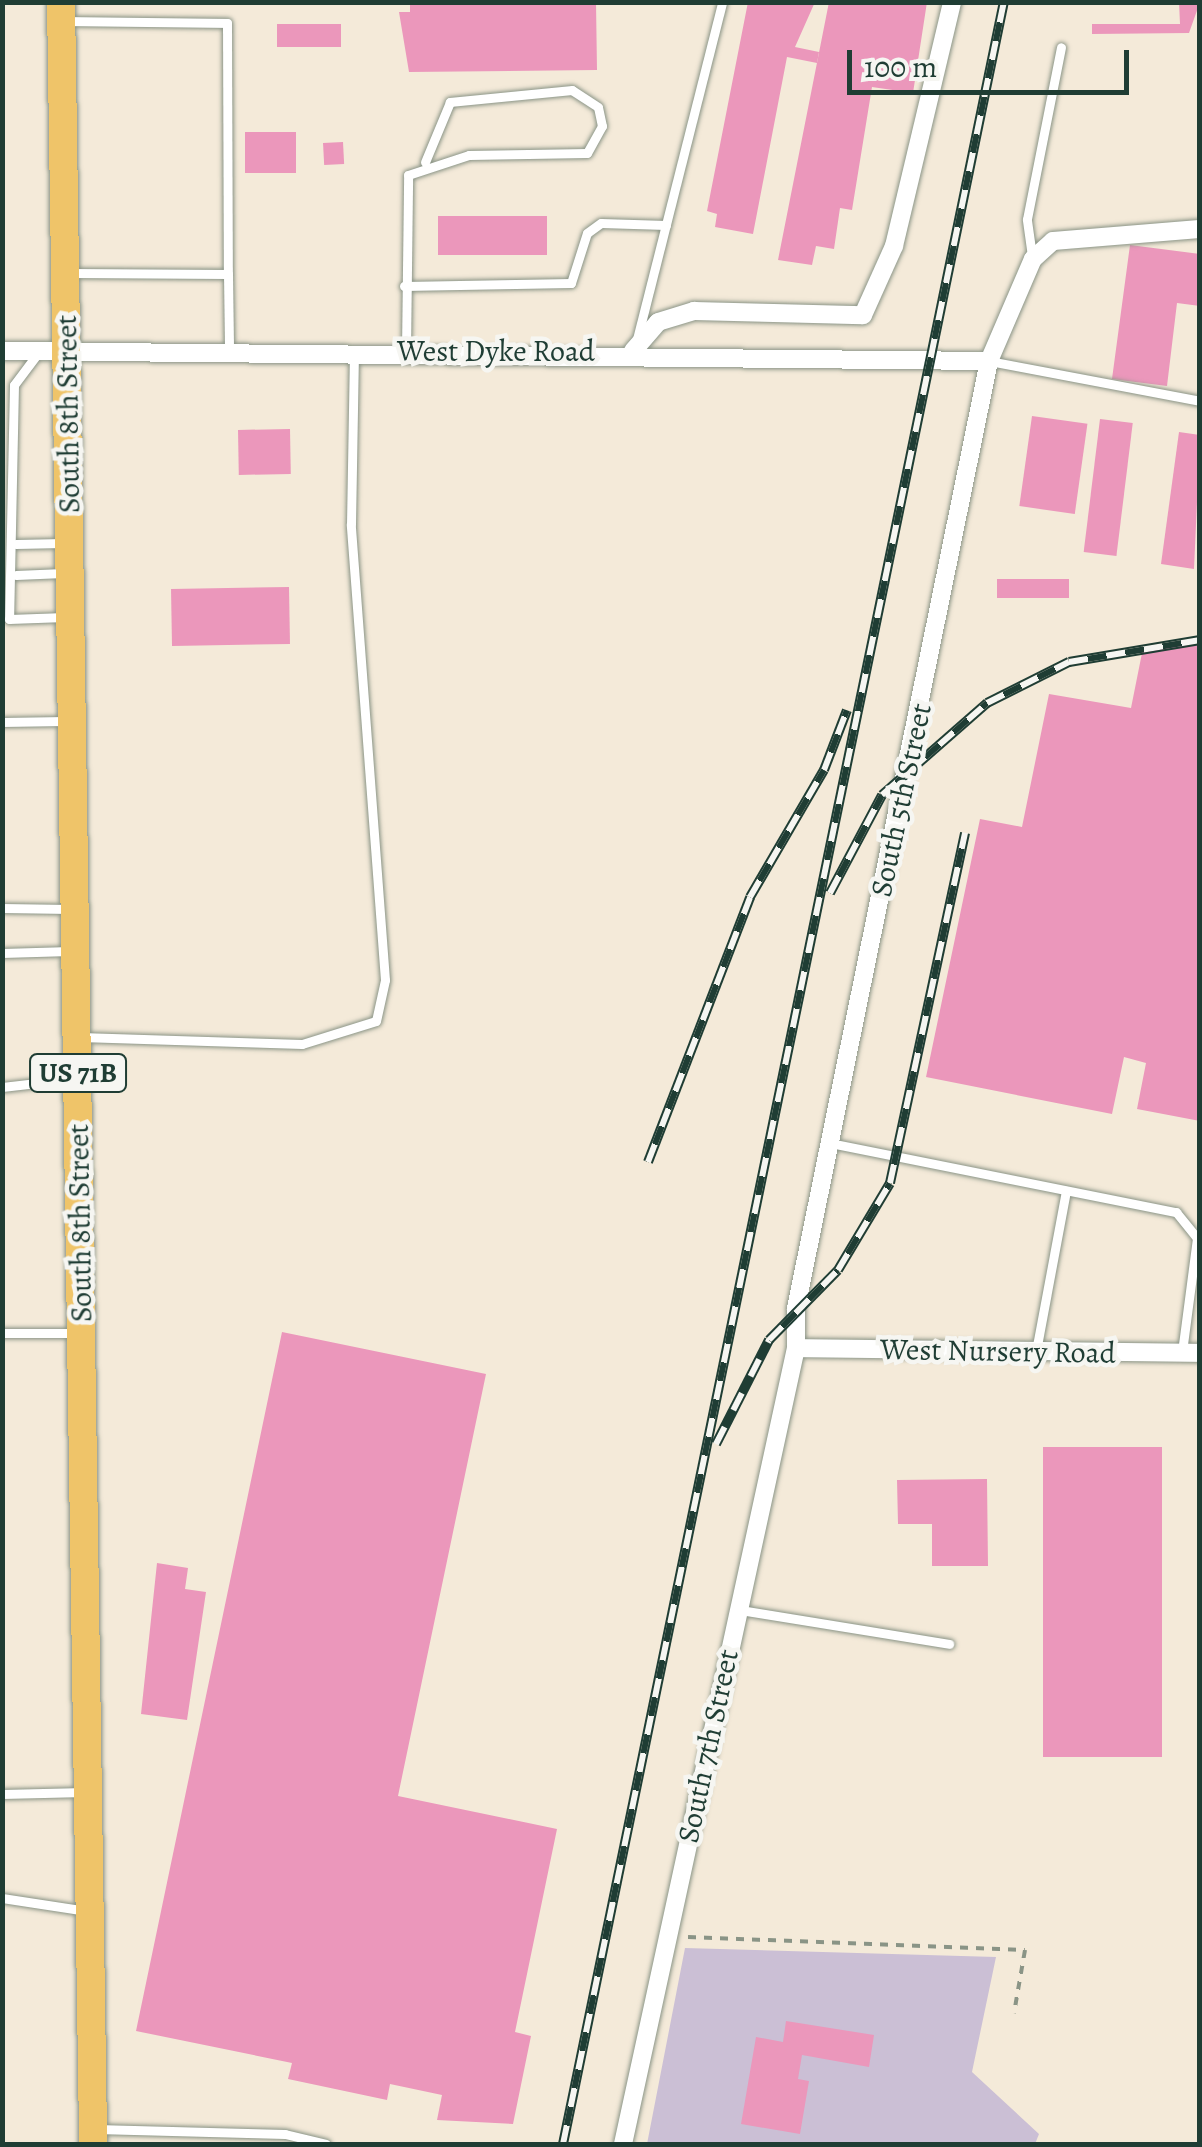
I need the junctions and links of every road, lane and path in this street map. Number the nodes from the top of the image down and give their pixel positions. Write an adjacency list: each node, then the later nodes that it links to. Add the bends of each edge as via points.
1 (722, 2): 6 (lane)
2 (952, 2): 17 (street, via 894,246 863,315 694,311 658,322)
3 (62, 12): 9 (main road, South 8th Street / US 71B); 10 (lane, via 226,23)
4 (1060, 47): 8 (lane, via 1027,218)
5 (425, 162): 5 (lane, via 587,153 602,126 598,106 572,90 450,102); 11 (lane, via 408,175)
6 (666, 225): 11 (lane, via 601,223 587,233 571,283); 17 (lane)
7 (1200, 229): 8 (street, via 1053,241)
8 (1032, 259): 18 (street, South 5th Street)
9 (66, 272): 10 (lane); 12 (main road, South 8th Street / US 71B)
10 (228, 274): 13 (lane)
11 (404, 286): 15 (lane)
12 (54, 350): 13 (street, West Dyke Road); 16 (street, West Dyke Road); 20 (lane, via 14,385); 21 (main road, South 8th Street / US 71B)
13 (229, 350): 14 (street, West Dyke Road)
14 (354, 350): 15 (street, West Dyke Road); 33 (lane, via 351,524 385,980 376,1021 302,1044)
15 (406, 350): 17 (street, West Dyke Road)
16 (2, 351)
17 (634, 352): 18 (street, West Dyke Road)
18 (988, 361): 19 (lane); 37 (street, South 5th Street)
19 (1200, 401)
20 (7, 438): 22 (lane)
21 (70, 543): 22 (lane); 23 (main road, South 8th Street / US 71B)
22 (16, 544): 24 (lane)
23 (71, 573): 24 (lane); 25 (main road, South 8th Street / US 71B)
24 (16, 574): 26 (lane)
25 (72, 616): 26 (lane); 27 (main road, South 8th Street / US 71B)
26 (6, 619)
27 (73, 721): 28 (lane); 30 (main road, South 8th Street / US 71B)
28 (2, 722)
29 (2, 908): 30 (lane)
30 (76, 910): 31 (main road, South 8th Street / US 71B)
31 (76, 951): 32 (lane); 33 (main road, South 8th Street / US 71B)
32 (2, 953)
33 (77, 1037): 35 (main road, South 8th Street / US 71B)
34 (8, 1078): 35 (lane); 36 (lane)
35 (78, 1080): 39 (main road, South 8th Street / US 71B)
36 (2, 1087)
37 (830, 1144): 38 (lane); 41 (street, South 5th Street)
38 (1066, 1191): 42 (lane); 43 (lane, via 1188,1220 1197,1256)
39 (82, 1332): 40 (lane); 46 (main road, South 8th Street / US 71B)
40 (2, 1334)
41 (796, 1348): 42 (street, West Nursery Road); 44 (street, South 7th Street)
42 (1036, 1351): 43 (street, West Nursery Road)
43 (1191, 1353)
44 (737, 1609): 45 (lane); 50 (street, South 7th Street)
45 (949, 1644)
46 (88, 1792): 47 (lane); 49 (main road, South 8th Street / US 71B)
47 (2, 1794)
48 (2, 1898): 49 (lane)
49 (90, 1912): 52 (main road, South 8th Street / US 71B)
50 (668, 1932): 51 (path, via 714,1944 1026,1950); 54 (street, South 7th Street)
51 (1014, 2013)
52 (93, 2137): 53 (lane, via 285,2134)
53 (326, 2144)
54 (624, 2144)

